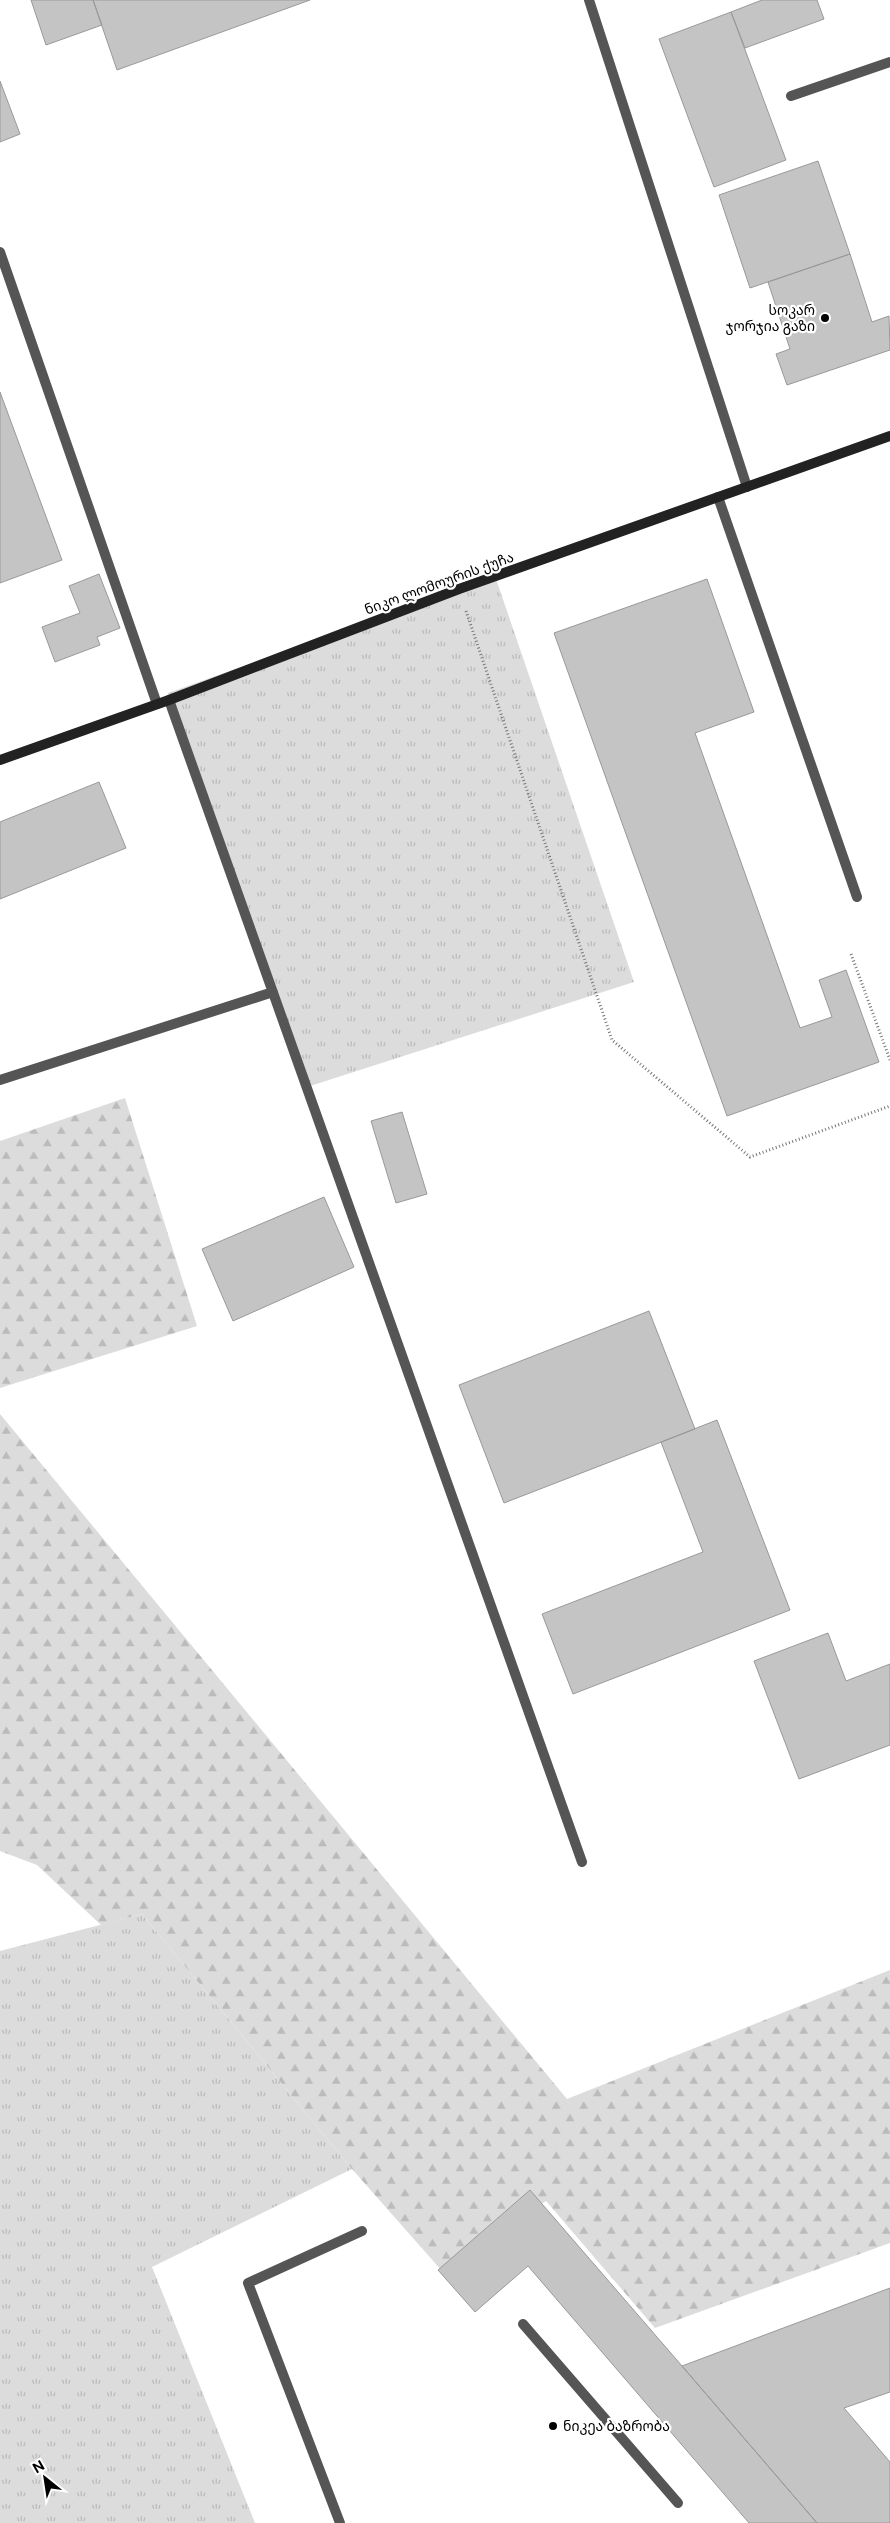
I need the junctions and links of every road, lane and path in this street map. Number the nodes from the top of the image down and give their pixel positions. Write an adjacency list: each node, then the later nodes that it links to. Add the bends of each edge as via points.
1 (589, 0): 6 (lane)
2 (890, 62): 3 (lane)
3 (791, 96)
4 (0, 252): 10 (lane)
5 (890, 436): 6 (street, ნიკო ლომოურის ქუჩა)
6 (747, 487): 7 (street, ნიკო ლომოურის ქუჩა)
7 (718, 497): 8 (street, ნიკო ლომოურის ქუჩა); 12 (lane)
8 (459, 590): 9 (street, ნიკო ლომოურის ქუჩა); 17 (path, via 612,1040 750,1157)
9 (169, 700): 10 (street, ნიკო ლომოურის ქუჩა); 14 (lane)
10 (157, 704): 11 (street, ნიკო ლომოურის ქუჩა)
11 (0, 760)
12 (857, 896)
13 (851, 954): 15 (path)
14 (274, 992): 16 (lane); 18 (lane)
15 (890, 1060)
16 (0, 1080)
17 (890, 1106)
18 (582, 1862)
19 (362, 2231): 22 (lane, via 248,2283)
20 (523, 2324): 21 (lane)
21 (678, 2503)
22 (340, 2523)

